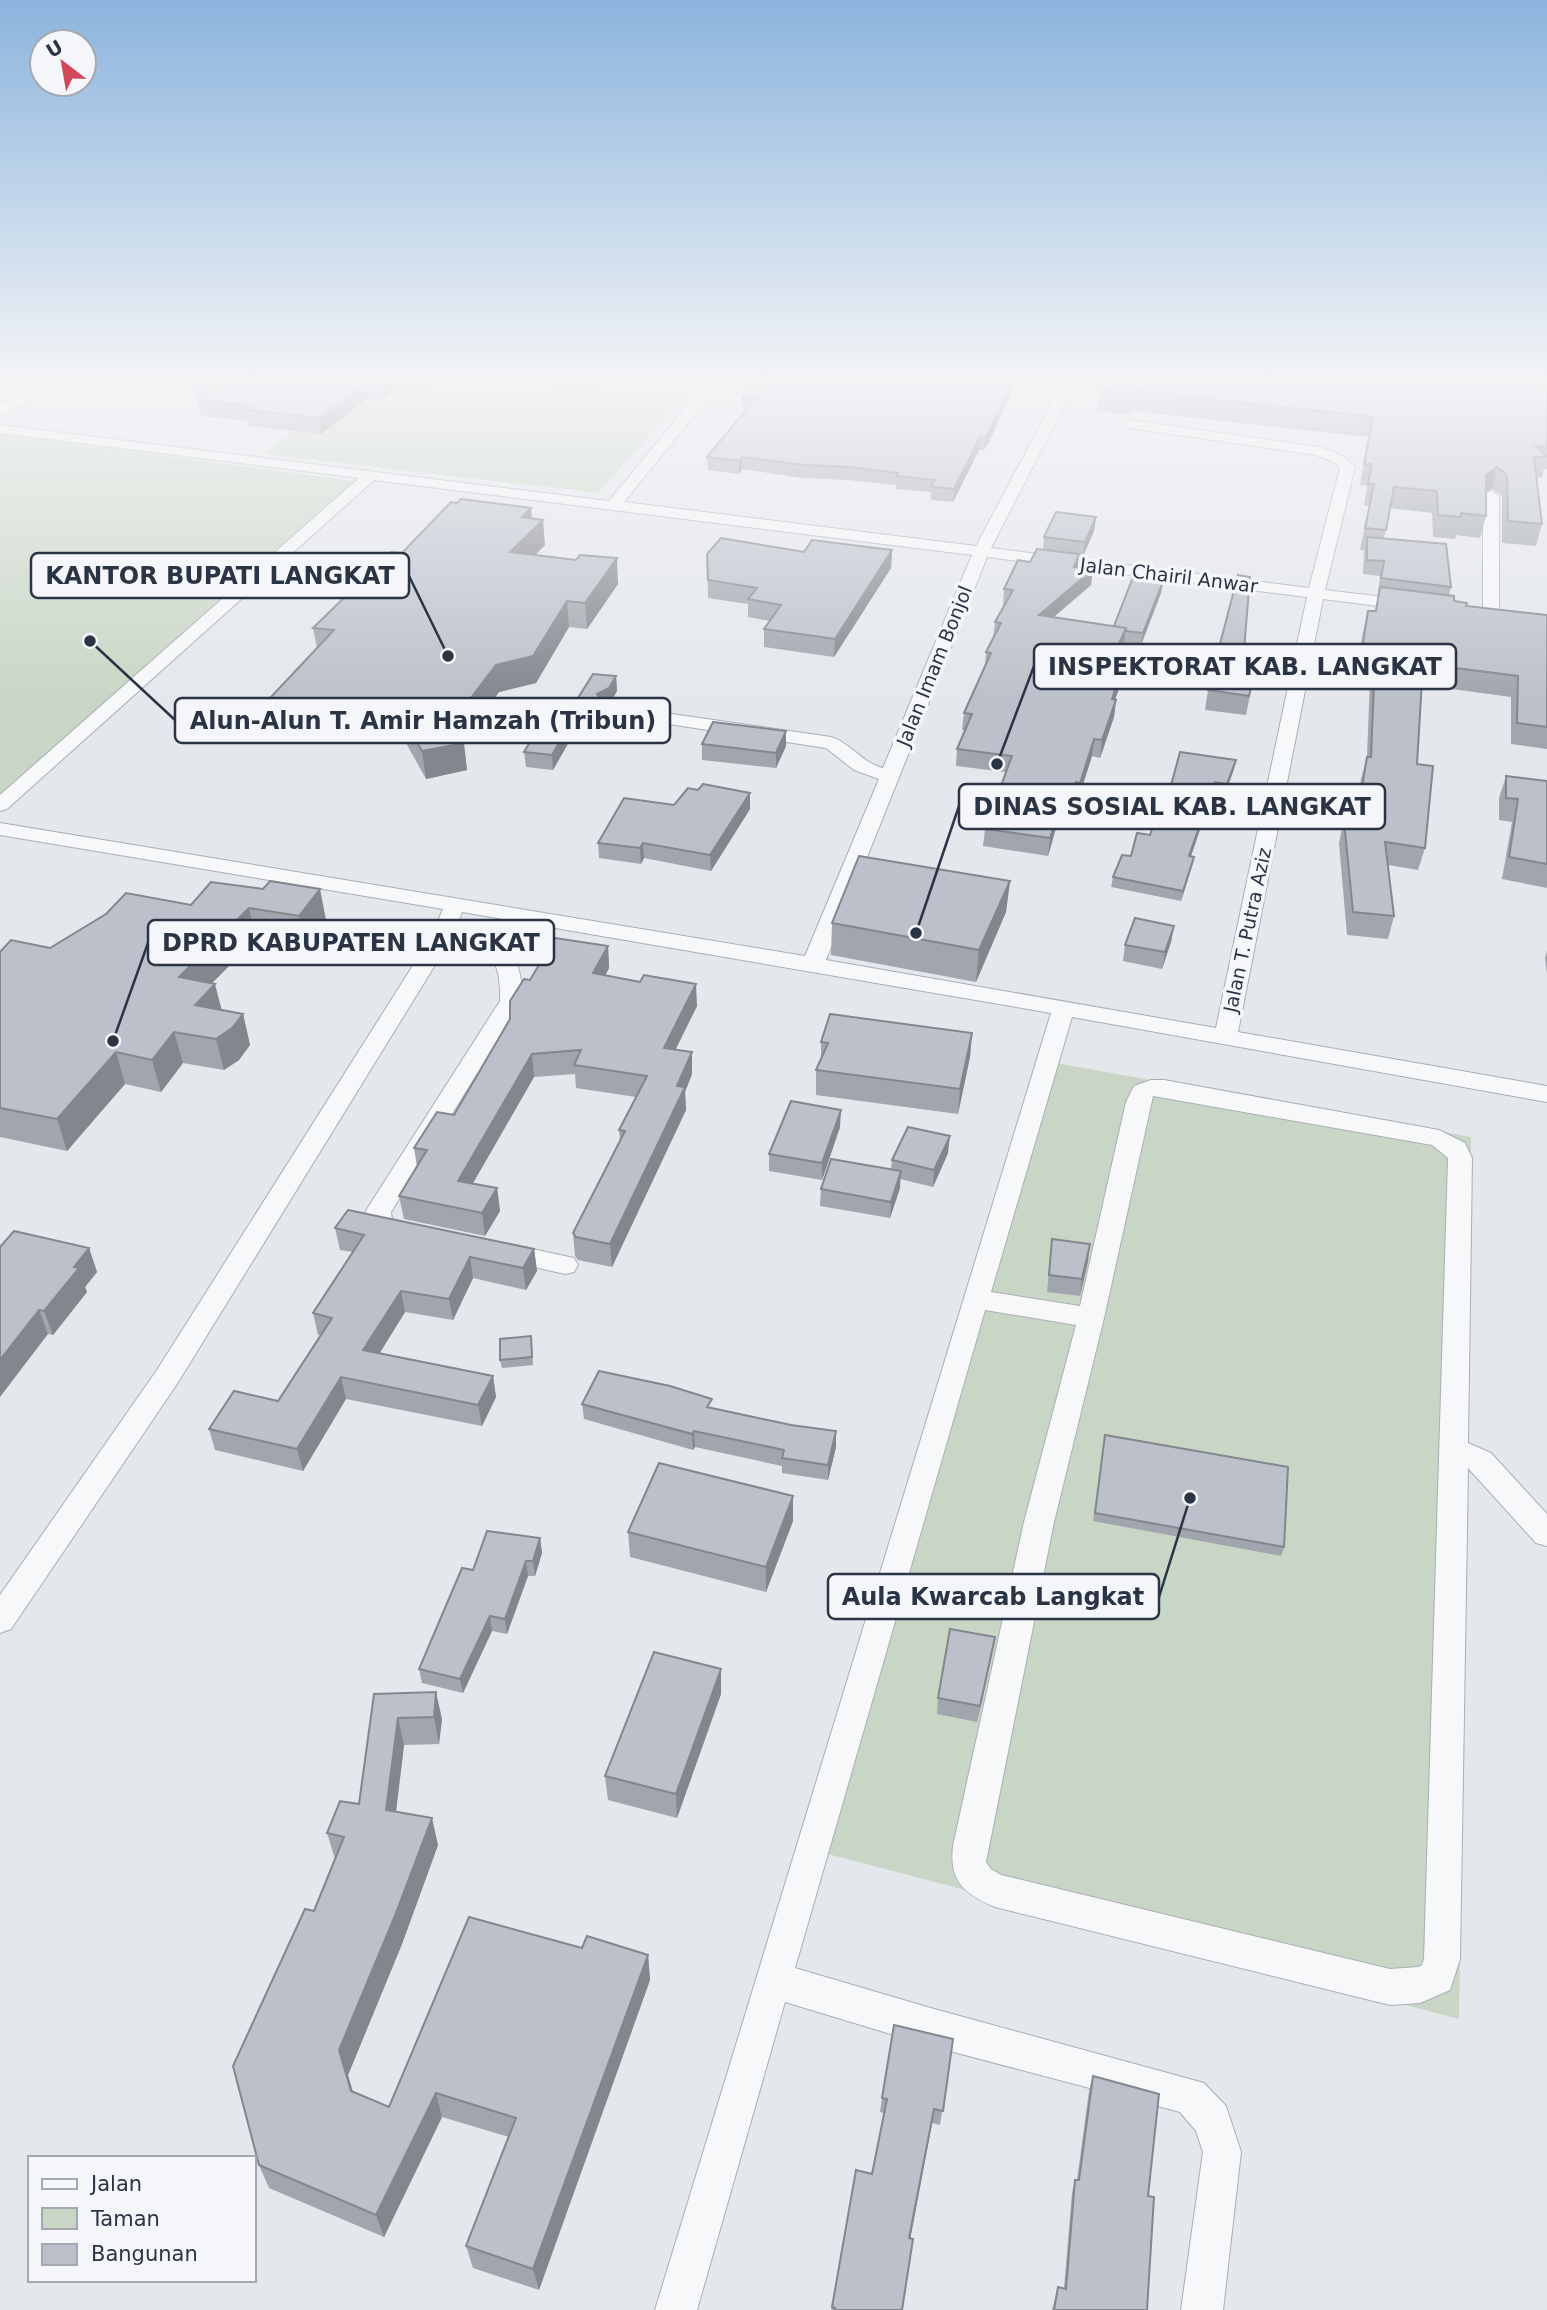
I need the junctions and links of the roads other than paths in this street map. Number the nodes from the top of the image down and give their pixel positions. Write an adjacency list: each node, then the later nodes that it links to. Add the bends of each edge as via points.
1 (360, 485): 14 (street)
2 (435, 485): 7 (street, Jalan Chairil Anwar)
3 (630, 485): 7 (street)
4 (1016, 485): 8 (street, Jalan Imam Bonjol)
5 (1343, 485): 9 (street, Jalan T. Putra Aziz)
6 (1490, 496): 11 (street)
7 (613, 506): 8 (street, Jalan Chairil Anwar)
8 (981, 552): 9 (street, Jalan Chairil Anwar); 13 (street, Jalan Imam Bonjol)
9 (1316, 593): 10 (street, Jalan Chairil Anwar); 20 (street, Jalan T. Putra Aziz)
10 (1424, 606)
11 (1491, 615)
12 (609, 710): 13 (street, via 831,743 869,771)
13 (890, 775): 18 (street, Jalan Imam Bonjol)
14 (0, 805)
15 (0, 829): 16 (street)
16 (455, 904): 17 (street); 18 (street)
17 (442, 937): 22 (street, via 479,940 505,957 513,977 511,1002 379,1212 381,1226); 29 (street, via 167,1377)
18 (813, 964): 19 (street)
19 (1063, 1009): 20 (street); 25 (street)
20 (1224, 1038): 21 (street)
21 (1547, 1094)
22 (421, 1234)
23 (486, 1248): 24 (street)
24 (565, 1265)
25 (976, 1299): 26 (street); 30 (street)
26 (1091, 1318): 27 (street, via 1142,1091 1164,1088 1439,1138 1456,1149 1460,1158); 27 (street, via 1039,1522 970,1846 968,1866 979,1881 995,1890 1390,1987 1420,1985 1437,1977 1442,1959)
27 (1452, 1449): 28 (street, via 1481,1461)
28 (1547, 1534)
29 (0, 1620)
30 (773, 1980): 31 (street); 32 (street, via 1191,2096 1212,2120 1222,2152)
31 (676, 2310)
32 (1202, 2310)

